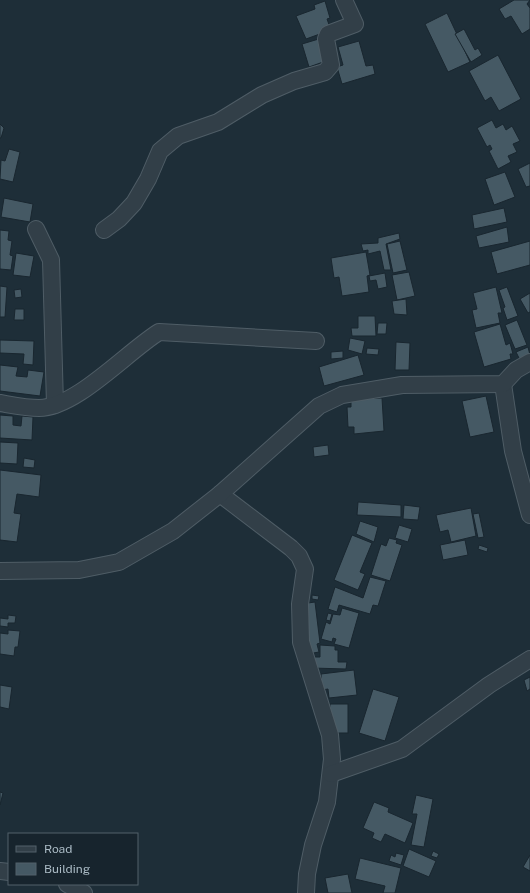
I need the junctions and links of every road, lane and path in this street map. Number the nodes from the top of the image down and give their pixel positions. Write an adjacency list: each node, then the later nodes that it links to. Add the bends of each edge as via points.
1 (344, 0): 3 (street, via 355,24 328,34 326,39 331,65 329,69 262,95 218,122 178,136 160,151 148,179 134,202 119,220)
2 (36, 229): 8 (street, via 51,260)
3 (104, 230)
4 (316, 341): 8 (street, via 159,332 142,342 78,394)
5 (530, 362): 6 (street, via 516,370)
6 (503, 384): 9 (street, via 402,385 342,395 319,406); 10 (street, via 513,451)
7 (0, 403): 8 (street, via 40,408)
8 (55, 405)
9 (220, 494): 11 (street, via 174,531 119,562 79,570); 13 (street, via 291,548 299,556 305,569 300,604 301,642 330,735)
10 (530, 515)
11 (0, 570)
12 (530, 659): 13 (street, via 489,685 402,749)
13 (331, 774): 16 (street, via 327,802 313,845)
14 (69, 885): 15 (street)
15 (84, 893)
16 (306, 893)

